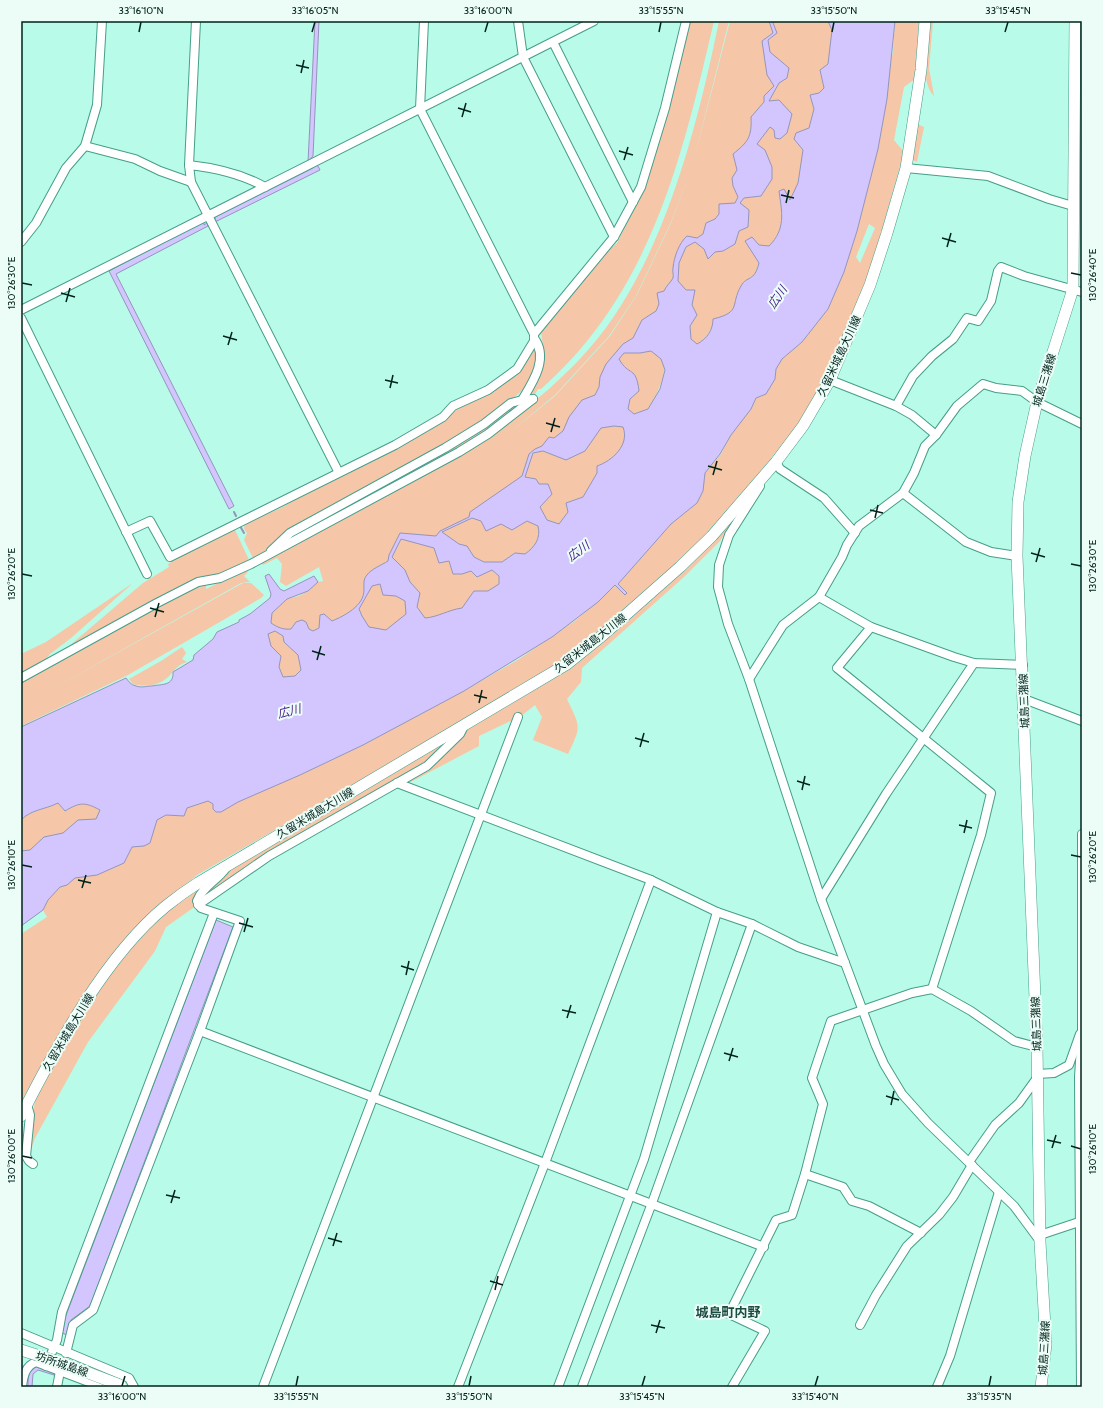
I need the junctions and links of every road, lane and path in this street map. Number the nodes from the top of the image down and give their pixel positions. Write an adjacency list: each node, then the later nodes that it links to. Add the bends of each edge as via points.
1 (102, 21): 13 (street, via 97,105)
2 (196, 21): 14 (street)
3 (424, 21): 12 (street)
4 (518, 21): 10 (street)
5 (594, 21): 9 (street)
6 (686, 21): 19 (street, via 641,187)
7 (926, 21): 15 (main road, 久留米城島大川線)
8 (1075, 21): 11 (main road, 城島三潴線)
9 (553, 42): 10 (street); 19 (street)
10 (523, 57): 12 (street); 22 (street)
11 (1078, 58): 18 (main road, 城島三潴線)
12 (420, 109): 17 (street); 27 (street)
13 (85, 146): 16 (street, via 135,159); 23 (street, via 66,168 36,223)
14 (189, 166): 16 (street); 17 (street, via 239,175)
15 (906, 168): 20 (street, via 988,176); 28 (main road, 久留米城島大川線, via 870,285)
16 (191, 182): 21 (street)
17 (265, 187): 21 (street)
18 (1078, 193): 20 (main road, 城島三潴線)
19 (633, 202): 22 (street)
20 (1073, 206): 24 (main road, 城島三潴線)
21 (208, 216): 25 (street); 35 (street)
22 (614, 237): 27 (street)
23 (21, 242)
24 (1077, 291): 30 (main road, 城島三潴線); 31 (street, via 1001,267 990,301 978,321 968,318 953,339 913,376)
25 (21, 310)
26 (21, 318): 37 (street)
27 (534, 336): 29 (street, via 540,345 540,359 532,384); 35 (street, via 517,369 488,390 453,406 443,417 395,444)
28 (830, 380): 31 (street); 34 (main road, 久留米城島大川線, via 803,426)
29 (522, 400): 39 (street, via 511,403 484,424 445,448 290,532); 39 (street, via 533,399 488,434 459,452)
30 (1037, 402): 32 (street); 33 (street, via 1022,391 983,384 957,406); 40 (main road, 城島三潴線, via 1018,502)
31 (896, 406): 33 (street, via 912,415)
32 (1082, 424)
33 (936, 435): 36 (street, via 925,446)
34 (776, 462): 38 (street, via 780,469 824,498); 47 (street, via 729,535 719,565 718,587 728,624); 51 (main road, 久留米城島大川線, via 712,536 603,635 567,664)
35 (338, 471): 37 (street, via 170,557 150,521)
36 (903, 493): 38 (street, via 868,518); 40 (street, via 966,542 991,552)
37 (126, 532): 41 (street)
38 (855, 533): 42 (street)
39 (270, 553): 46 (street, via 220,578 198,582)
40 (1018, 556): 45 (main road, 城島三潴線)
41 (147, 574)
42 (819, 597): 43 (street); 47 (street, via 784,625)
43 (871, 628): 44 (street); 52 (street, via 837,668)
44 (974, 663): 45 (street); 52 (street)
45 (1023, 665): 48 (main road, 城島三潴線)
46 (21, 678)
47 (749, 679): 58 (street)
48 (1024, 699): 50 (street); 68 (main road, 城島三潴線)
49 (518, 717): 54 (street)
50 (1082, 721)
51 (464, 726): 53 (street, via 460,734 426,766); 56 (main road, 久留米城島大川線)
52 (924, 738): 58 (street); 64 (street, via 991,793 981,836)
53 (397, 783): 54 (street); 59 (street, via 269,856)
54 (480, 816): 57 (street); 70 (street)
55 (1082, 834): 66 (street)
56 (229, 864): 59 (street, via 222,875 199,894); 71 (main road, 久留米城島大川線, via 165,906 133,938 99,982 51,1058)
57 (651, 880): 60 (street); 73 (street)
58 (821, 898): 63 (street)
59 (198, 905): 61 (street)
60 (717, 912): 62 (street); 78 (street)
61 (214, 913): 67 (street, via 240,921); 86 (street, via 62,1312)
62 (752, 924): 63 (street, via 798,947); 79 (street)
63 (844, 963): 65 (street)
64 (932, 989): 65 (street, via 912,993); 68 (street, via 971,1011 1014,1041)
65 (863, 1011): 75 (street, via 884,1064 902,1094); 76 (street, via 831,1021 812,1078 823,1104)
66 (1082, 1030): 69 (street, via 1069,1065 1054,1073); 80 (street, via 1079,1077)
67 (200, 1032): 70 (street); 88 (street, via 93,1310 73,1325)
68 (1037, 1047): 69 (main road, 城島三潴線)
69 (1037, 1076): 75 (street, via 1019,1103 995,1125); 82 (main road, 城島三潴線)
70 (373, 1099): 73 (street); 96 (street)
71 (27, 1105): 72 (main road, 久留米城島大川線); 74 (street, via 30,1115 26,1156)
72 (21, 1116)
73 (545, 1163): 78 (street); 97 (street)
74 (33, 1164)
75 (970, 1164): 77 (street); 81 (street, via 944,1209)
76 (805, 1174): 81 (street, via 843,1187 852,1201 868,1206); 83 (street, via 792,1215 776,1220)
77 (999, 1192): 82 (street); 101 (street, via 950,1356)
78 (632, 1196): 79 (street); 98 (street)
79 (650, 1203): 83 (street); 99 (street)
80 (1081, 1222): 82 (street); 103 (street)
81 (921, 1233): 84 (street, via 907,1246)
82 (1040, 1239): 102 (main road, 城島三潴線, via 1046,1344)
83 (764, 1247): 100 (street, via 729,1314 765,1330)
84 (860, 1325)
85 (21, 1333): 86 (street)
86 (54, 1348): 88 (street); 89 (street)
87 (21, 1350): 91 (main road, 坊所城島線, bridge)
88 (66, 1352): 95 (street, via 129,1378)
89 (46, 1366): 90 (street); 92 (street, via 36,1362 30,1364 26,1369)
90 (60, 1371): 93 (street); 94 (street)
91 (123, 1386)
92 (22, 1387)
93 (57, 1387)
94 (102, 1387)
95 (134, 1387)
96 (263, 1387)
97 (458, 1387)
98 (558, 1387)
99 (582, 1387)
100 (732, 1387)
101 (937, 1387)
102 (1041, 1387)
103 (1081, 1387)

